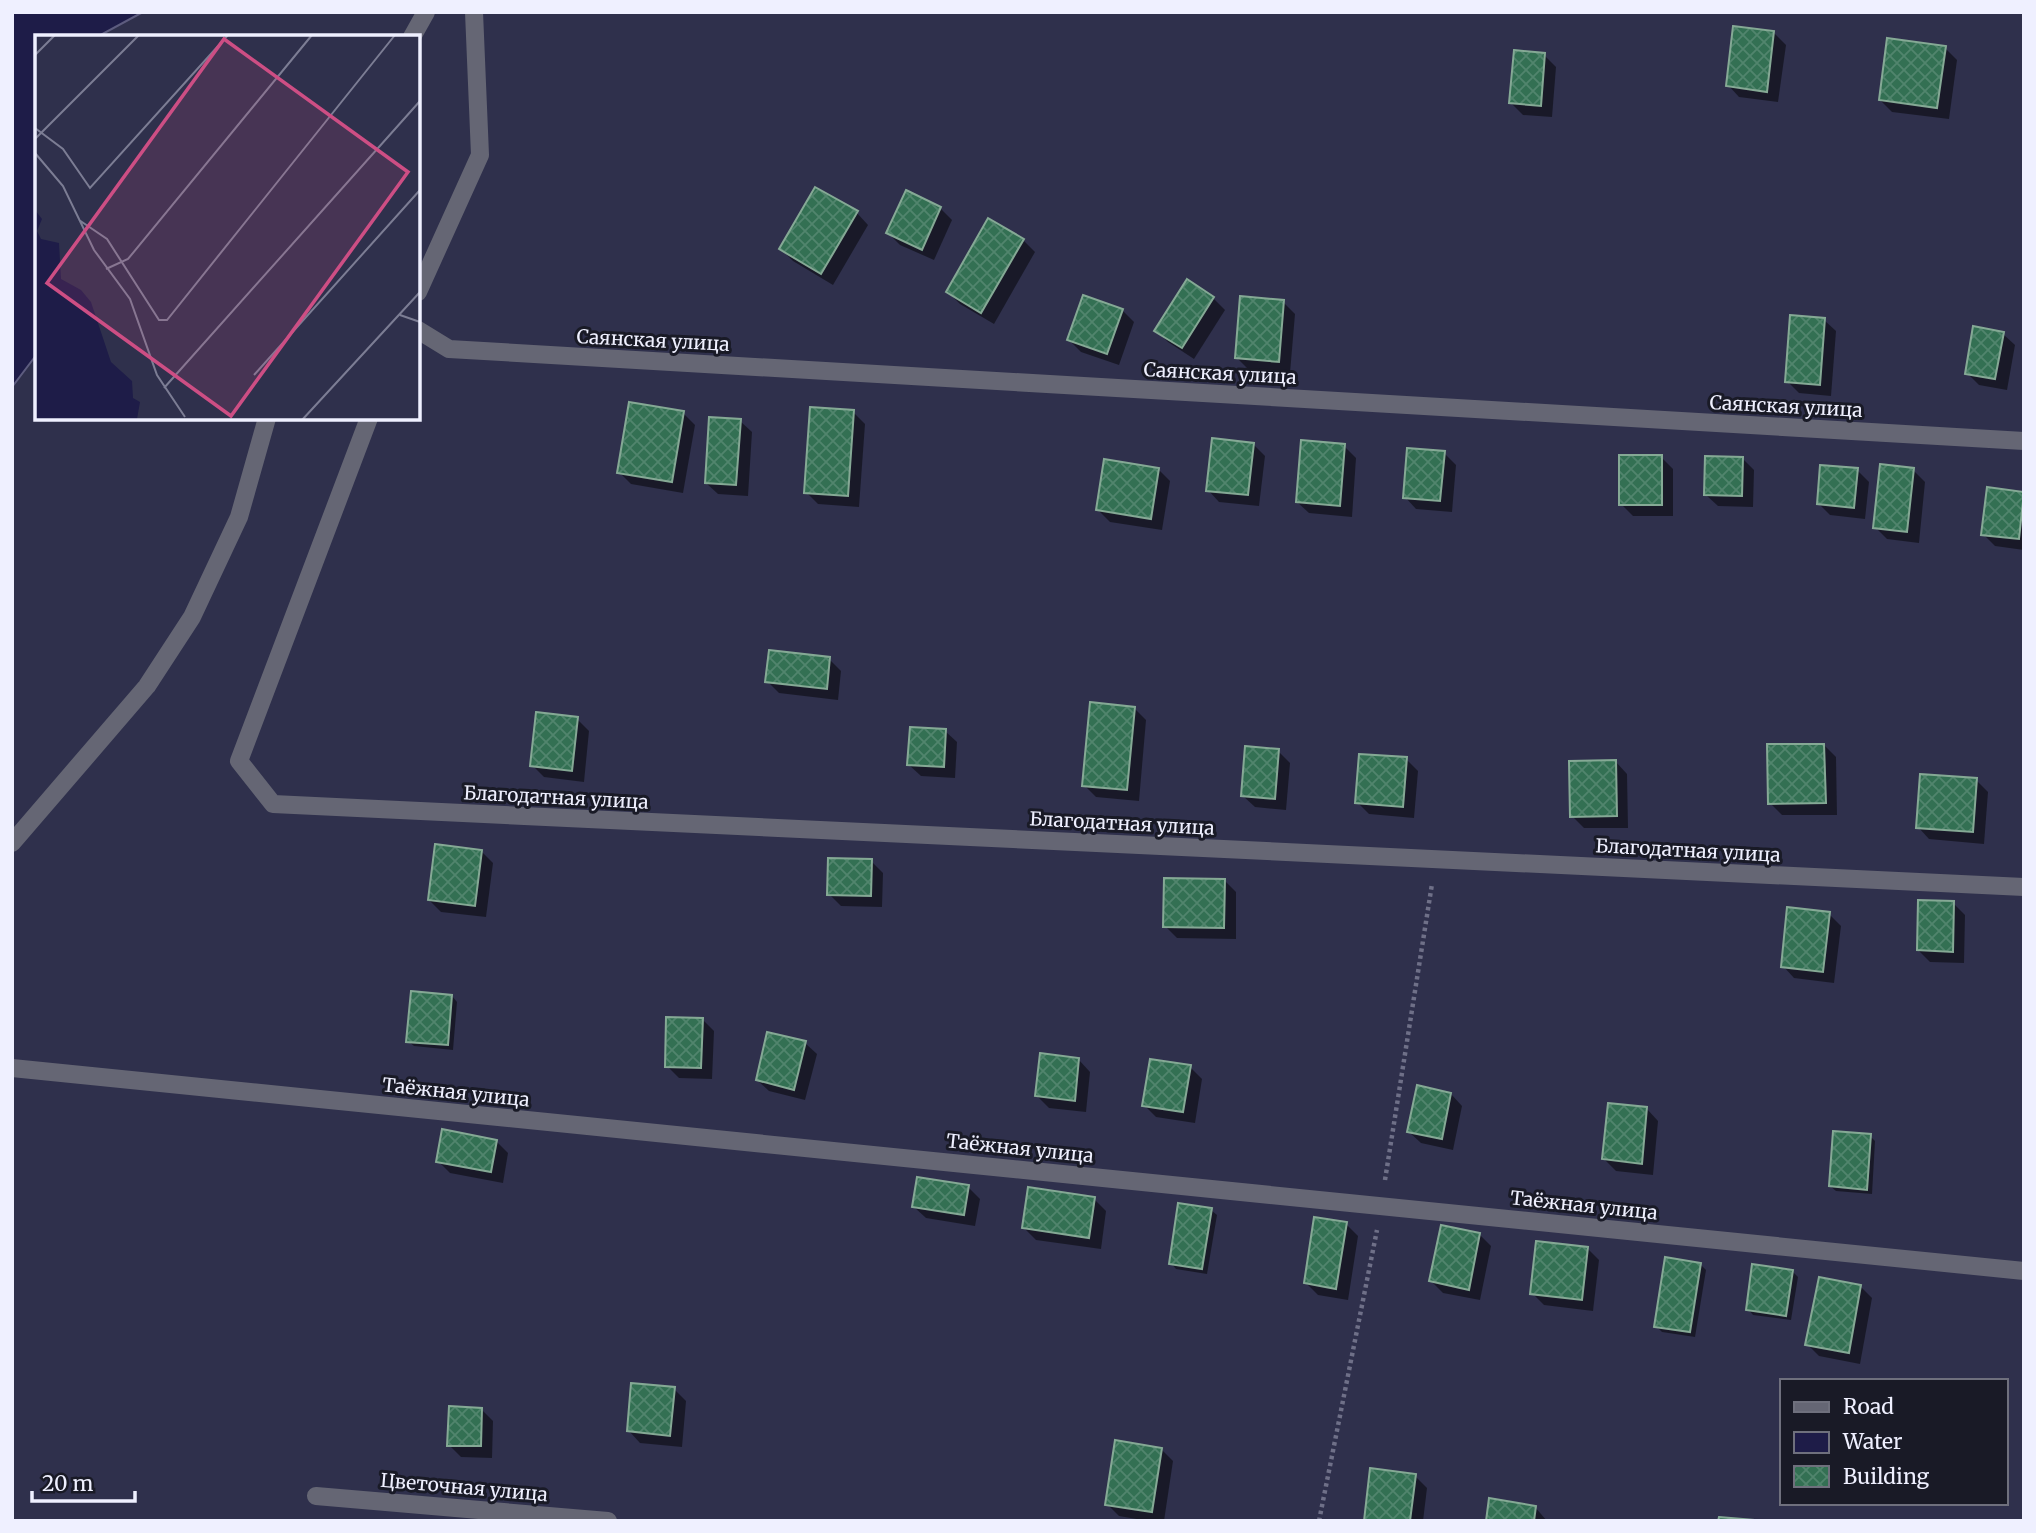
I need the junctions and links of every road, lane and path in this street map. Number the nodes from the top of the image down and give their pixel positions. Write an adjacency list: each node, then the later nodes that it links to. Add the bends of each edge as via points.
1 (426, 12): 3 (street)
2 (474, 12): 4 (street, via 480,155)
3 (413, 35)
4 (420, 288)
5 (420, 331): 8 (street, Саянская улица, via 449,349)
6 (266, 420): 9 (street, via 239,517 192,617 146,686)
7 (368, 420): 10 (street, Благодатная улица, via 239,761 273,804)
8 (2024, 441)
9 (12, 843)
10 (2024, 887)
11 (12, 1068): 12 (street, Таёжная улица)
12 (2024, 1271)
13 (316, 1496): 14 (street, Цветочная улица)
14 (608, 1521)

